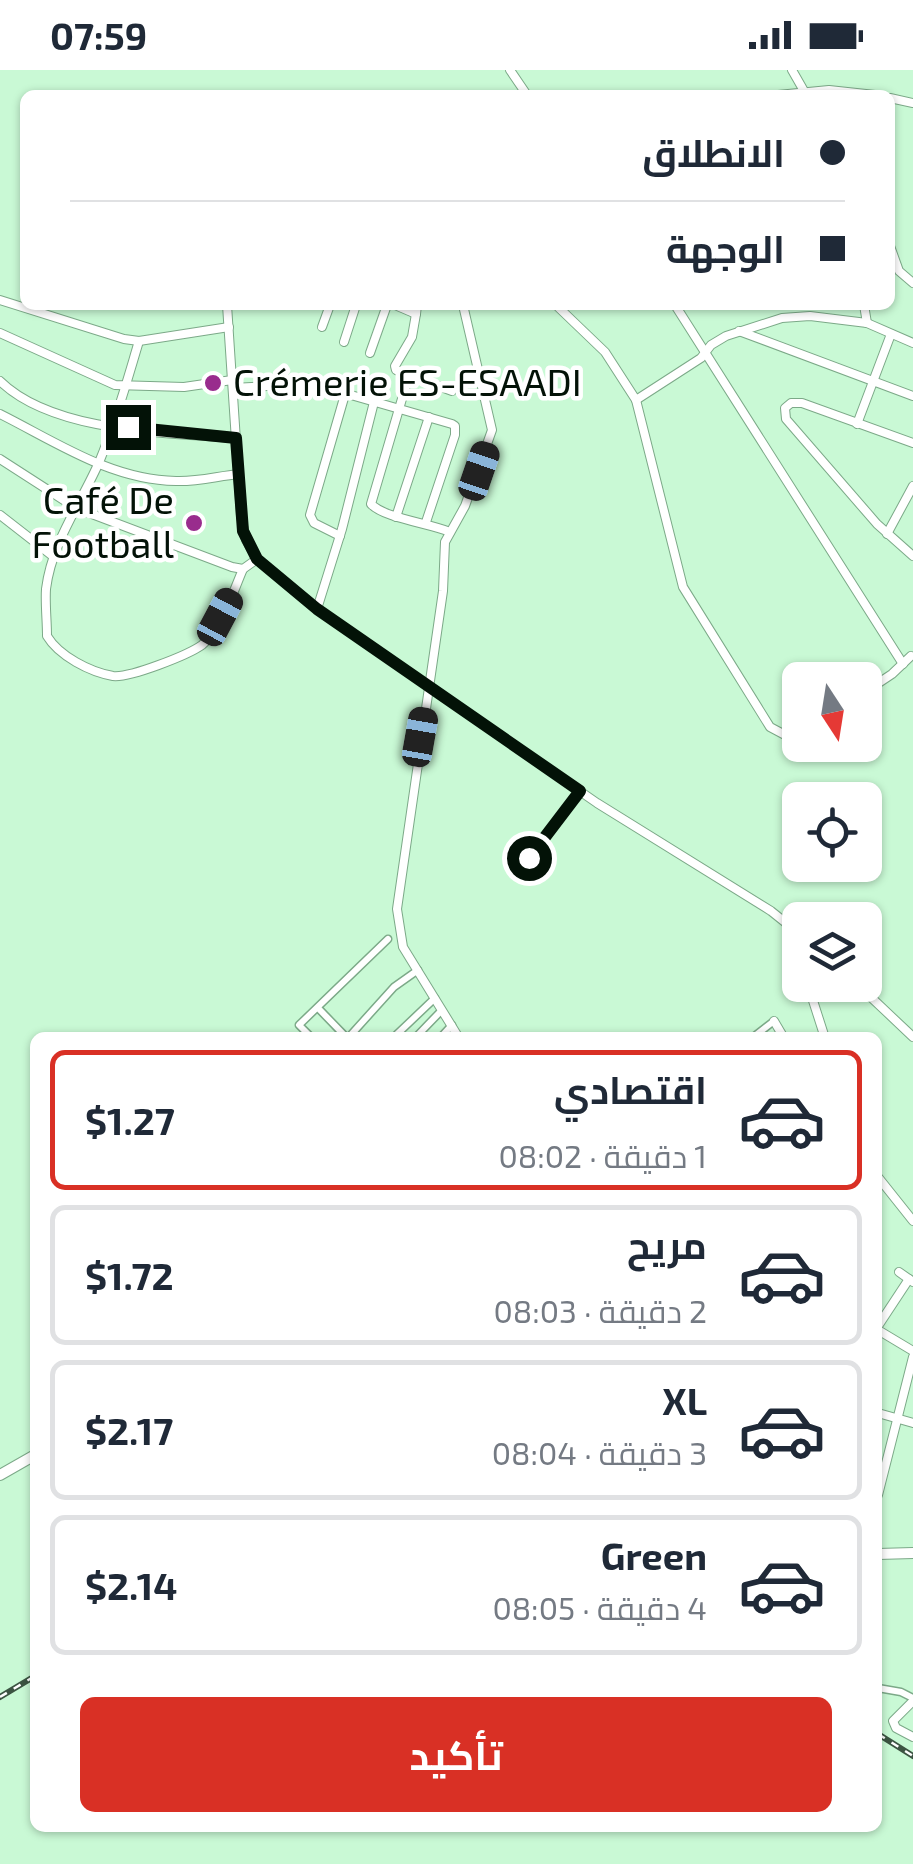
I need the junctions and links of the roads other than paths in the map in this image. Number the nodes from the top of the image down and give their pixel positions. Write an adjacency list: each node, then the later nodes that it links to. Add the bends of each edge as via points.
1 (895, 273): 2 (street)
2 (913, 283)
3 (32, 310): 19 (street)
4 (228, 310): 14 (street)
5 (328, 310): 15 (street)
6 (354, 310): 20 (street)
7 (385, 310): 23 (street)
8 (416, 310): 24 (street, via 412,337 395,366)
9 (463, 310): 49 (street, via 492,430)
10 (561, 310): 32 (street, via 605,352)
11 (679, 310): 22 (street)
12 (865, 310): 13 (street)
13 (867, 323): 16 (street, via 810,316); 18 (street)
14 (229, 327): 19 (street); 27 (street)
15 (322, 328)
16 (738, 331): 22 (street); 25 (street)
17 (0, 333): 28 (street)
18 (890, 334): 21 (street); 25 (street)
19 (139, 341): 28 (street)
20 (344, 342)
21 (913, 343)
22 (706, 352): 32 (street); 57 (street)
23 (370, 353)
24 (408, 375): 30 (street); 34 (street)
25 (871, 380): 31 (street); 37 (street)
26 (0, 381): 38 (street, via 47,413)
27 (232, 384): 28 (street); 29 (street); 39 (street)
28 (126, 386): 38 (street)
29 (346, 391): 33 (street); 51 (street, via 310,512 311,520)
30 (452, 392)
31 (913, 396)
32 (636, 400): 62 (street, via 683,587 770,727)
33 (374, 402): 34 (street); 51 (street)
34 (399, 408): 36 (street); 47 (street, via 371,502)
35 (0, 414): 42 (street)
36 (429, 417): 47 (street); 48 (street, via 456,429)
37 (856, 424): 40 (street); 50 (street, via 802,403 785,408 786,419)
38 (113, 425): 39 (street); 42 (street)
39 (236, 438): 43 (street)
40 (913, 443)
41 (0, 460): 45 (street)
42 (98, 464): 43 (street, via 179,482); 45 (street)
43 (239, 474): 54 (street, via 243,531)
44 (913, 486): 50 (street)
45 (76, 508): 53 (street); 55 (street)
46 (0, 514): 53 (street)
47 (396, 517): 48 (street)
48 (426, 522): 49 (street)
49 (450, 532): 61 (street)
50 (888, 534): 52 (street)
51 (340, 536): 56 (street)
52 (913, 556)
53 (54, 557): 55 (street, via 46,589 47,636 64,654 113,676 198,648)
54 (257, 559): 55 (street); 56 (street)
55 (243, 569)
56 (317, 609): 61 (street)
57 (892, 647): 58 (street); 59 (street)
58 (912, 657): 59 (street)
59 (903, 664): 60 (street)
60 (882, 679)
61 (428, 686): 63 (street); 67 (street, via 396,909 400,939)
62 (782, 733)
63 (580, 791): 64 (street); 65 (street)
64 (520, 872)
65 (782, 920)
66 (388, 938): 71 (street)
67 (418, 970): 68 (street); 77 (street)
68 (436, 997): 74 (street); 78 (street)
69 (813, 1002): 84 (street)
70 (876, 1002): 85 (street)
71 (318, 1008): 75 (street, via 300,1025); 76 (street)
72 (441, 1010): 79 (street)
73 (774, 1021): 82 (street); 83 (street)
74 (452, 1025): 80 (street); 81 (street)
75 (306, 1032)
76 (342, 1032)
77 (353, 1032)
78 (399, 1032)
79 (421, 1032)
80 (446, 1032)
81 (456, 1032)
82 (760, 1032)
83 (780, 1032)
84 (823, 1032)
85 (913, 1037)
86 (882, 1182): 87 (street)
87 (913, 1221)
88 (899, 1272): 89 (street)
89 (911, 1281): 90 (street)
90 (882, 1322)
91 (882, 1331): 92 (street)
92 (913, 1354): 94 (street)
93 (882, 1414): 94 (street)
94 (897, 1418): 95 (street); 98 (street)
95 (913, 1423)
96 (30, 1458): 97 (street)
97 (0, 1475)
98 (882, 1479)
99 (913, 1553): 100 (street)
100 (882, 1554)
101 (882, 1689): 102 (street)
102 (913, 1699): 103 (street, via 893,1720)
103 (913, 1737)

